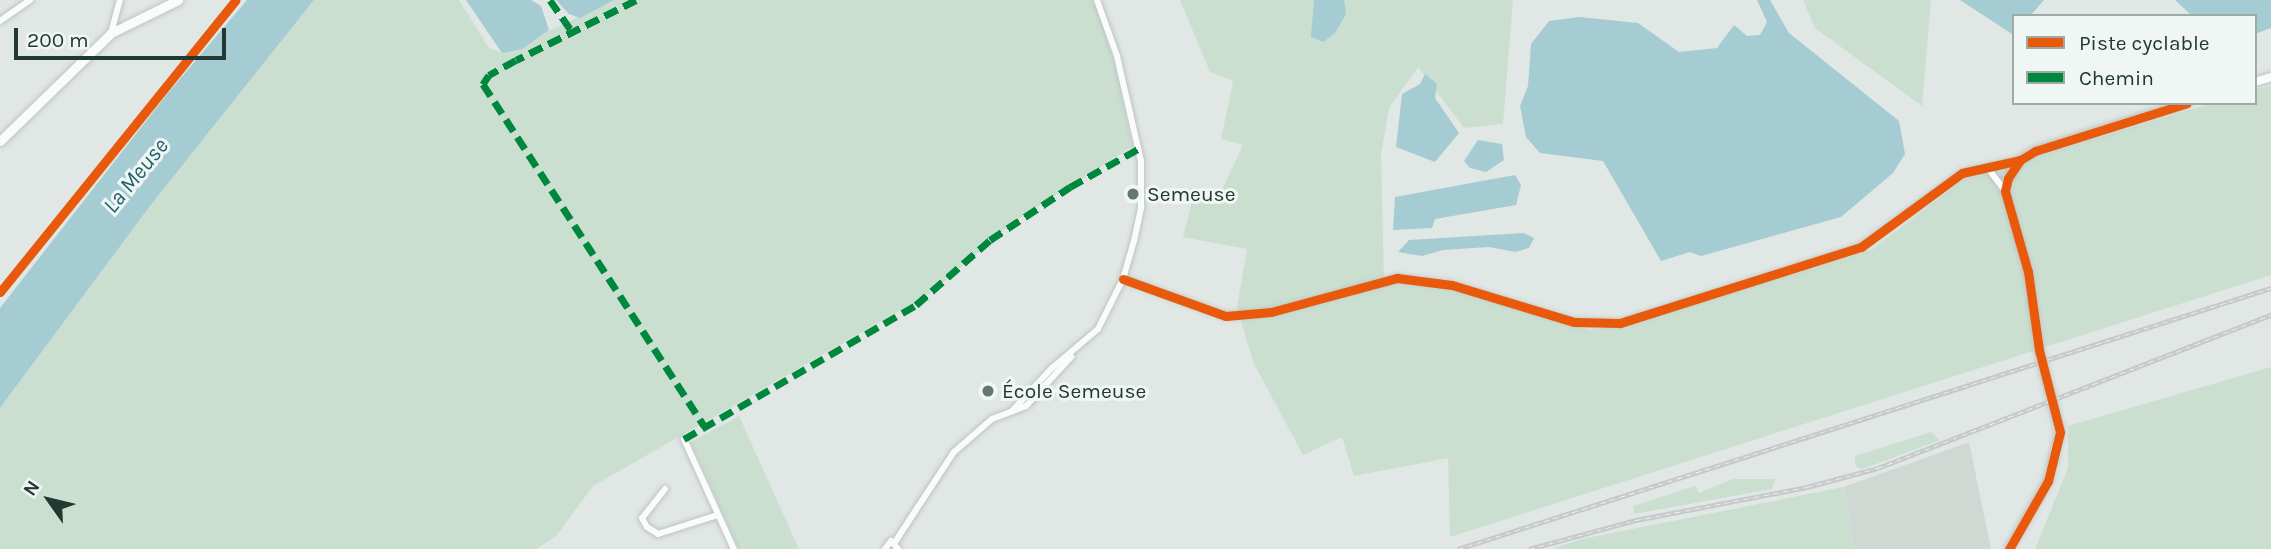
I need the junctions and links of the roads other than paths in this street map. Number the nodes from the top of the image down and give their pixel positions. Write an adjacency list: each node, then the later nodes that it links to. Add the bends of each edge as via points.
1 (30, 0): 5 (street)
2 (120, 0): 6 (street)
3 (178, 0): 6 (main road)
4 (1097, 0): 12 (street, via 1117,56 1141,161 1141,207)
5 (0, 21)
6 (111, 33): 8 (main road)
7 (2181, 105): 9 (street, via 2035,151)
8 (0, 141)
9 (2020, 160): 10 (street); 11 (street)
10 (1987, 167): 11 (street); 12 (street, via 1962,173 1861,247 1620,323 1574,322 1452,285 1397,278 1243,317 1195,307)
11 (2005, 191): 19 (street, via 2023,252 2039,350 2060,432 2051,474)
12 (1123, 279): 16 (street, via 1098,329 1052,368 1012,411 992,419 954,452)
13 (684, 439): 15 (street)
14 (665, 489): 15 (street, via 642,518 658,534)
15 (719, 515): 17 (street)
16 (897, 545): 18 (street, via 889,541)
17 (734, 549)
18 (885, 549)
19 (2010, 549)

